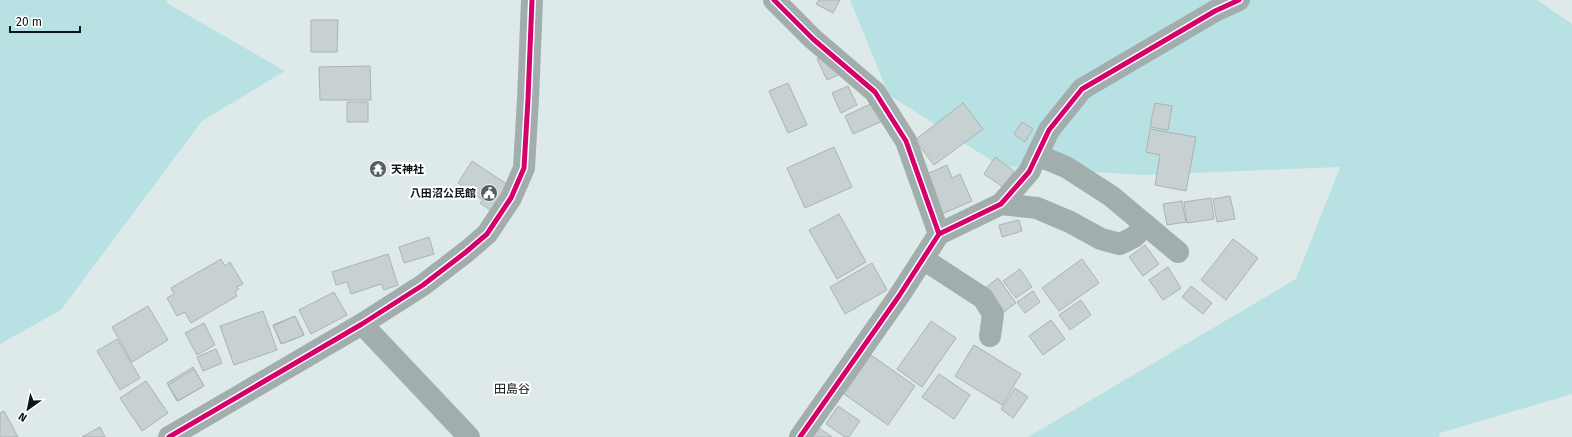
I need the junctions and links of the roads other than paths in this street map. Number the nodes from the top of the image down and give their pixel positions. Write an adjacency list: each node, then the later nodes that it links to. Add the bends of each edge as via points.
1 (532, 0): 10 (street, via 524,168 511,198 487,234 466,252 423,285)
2 (774, 0): 7 (street, via 813,39 875,92 906,141)
3 (1239, 0): 4 (street, via 1215,11 1082,89 1049,130)
4 (1037, 155): 5 (street, via 1029,172); 6 (street, via 1066,167 1111,196)
5 (1001, 204): 6 (street, via 1037,208 1101,239 1120,244 1134,237); 7 (street)
6 (1146, 226): 8 (street)
7 (939, 234): 9 (street)
8 (1178, 252)
9 (923, 259): 11 (street, via 983,298 994,314); 14 (street, via 900,296)
10 (362, 324): 12 (street); 13 (street)
11 (990, 336)
12 (169, 437)
13 (469, 437)
14 (800, 437)

